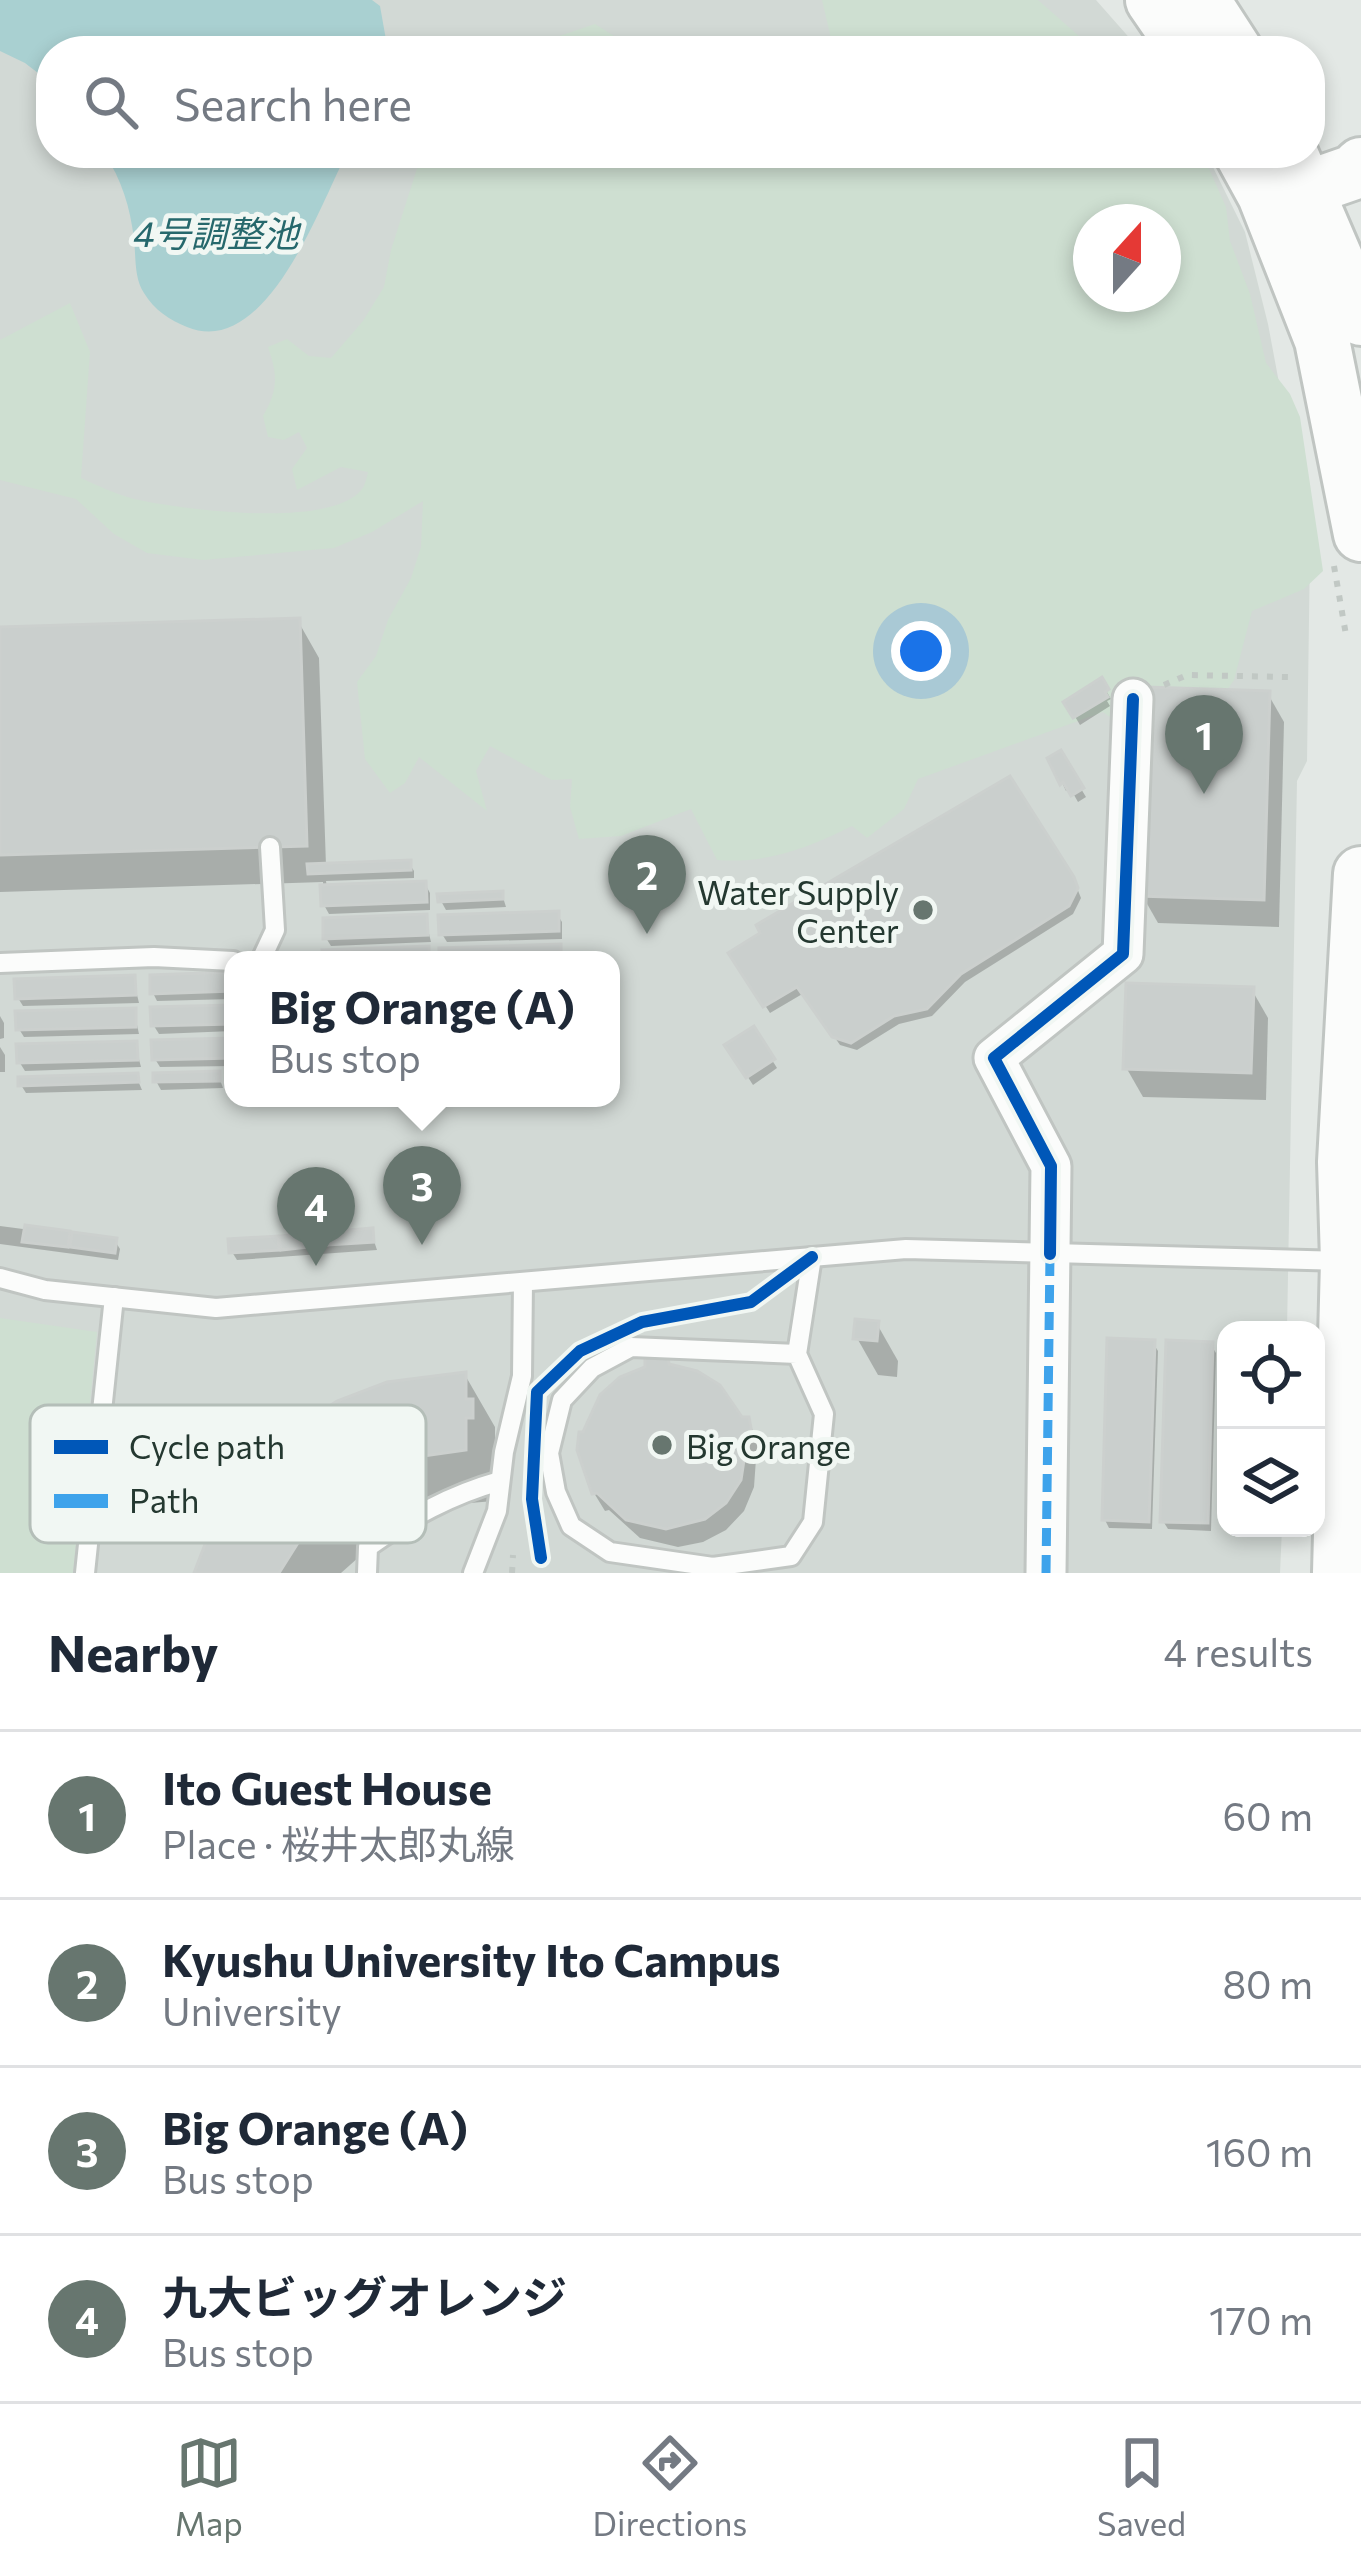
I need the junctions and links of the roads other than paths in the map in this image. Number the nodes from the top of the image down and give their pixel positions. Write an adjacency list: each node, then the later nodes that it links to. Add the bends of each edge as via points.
1 (1153, 0): 3 (main road)
2 (1202, 0): 4 (main road)
3 (1178, 36)
4 (1225, 36)
5 (1361, 165): 7 (main road, via 1354,172)
6 (1250, 168): 9 (main road, via 1322,340)
7 (1299, 170): 8 (main road)
8 (1361, 318)
9 (1361, 534)
10 (1133, 700): 16 (street, via 1123,954 994,1058 1051,1166)
11 (270, 847): 13 (lane, via 275,931)
12 (1361, 874): 18 (main road, via 1345,1162)
13 (265, 951)
14 (224, 961): 15 (lane)
15 (0, 963)
16 (1050, 1255): 17 (lane, via 906,1249); 18 (lane); 31 (street)
17 (812, 1257): 20 (lane); 22 (lane)
18 (1354, 1262): 32 (main road)
19 (0, 1278): 21 (lane)
20 (523, 1282): 21 (lane, via 216,1308); 24 (lane, via 522,1376)
21 (115, 1297): 23 (lane)
22 (797, 1354): 22 (lane, via 824,1414 813,1522 791,1556 713,1567 610,1552 572,1526 549,1453 562,1400 592,1368 631,1347)
23 (103, 1405)
24 (500, 1481): 25 (lane); 30 (lane)
25 (426, 1507)
26 (88, 1543): 28 (lane)
27 (372, 1543): 29 (lane)
28 (85, 1573)
29 (367, 1573)
30 (473, 1573)
31 (1046, 1573)
32 (1340, 1573)

